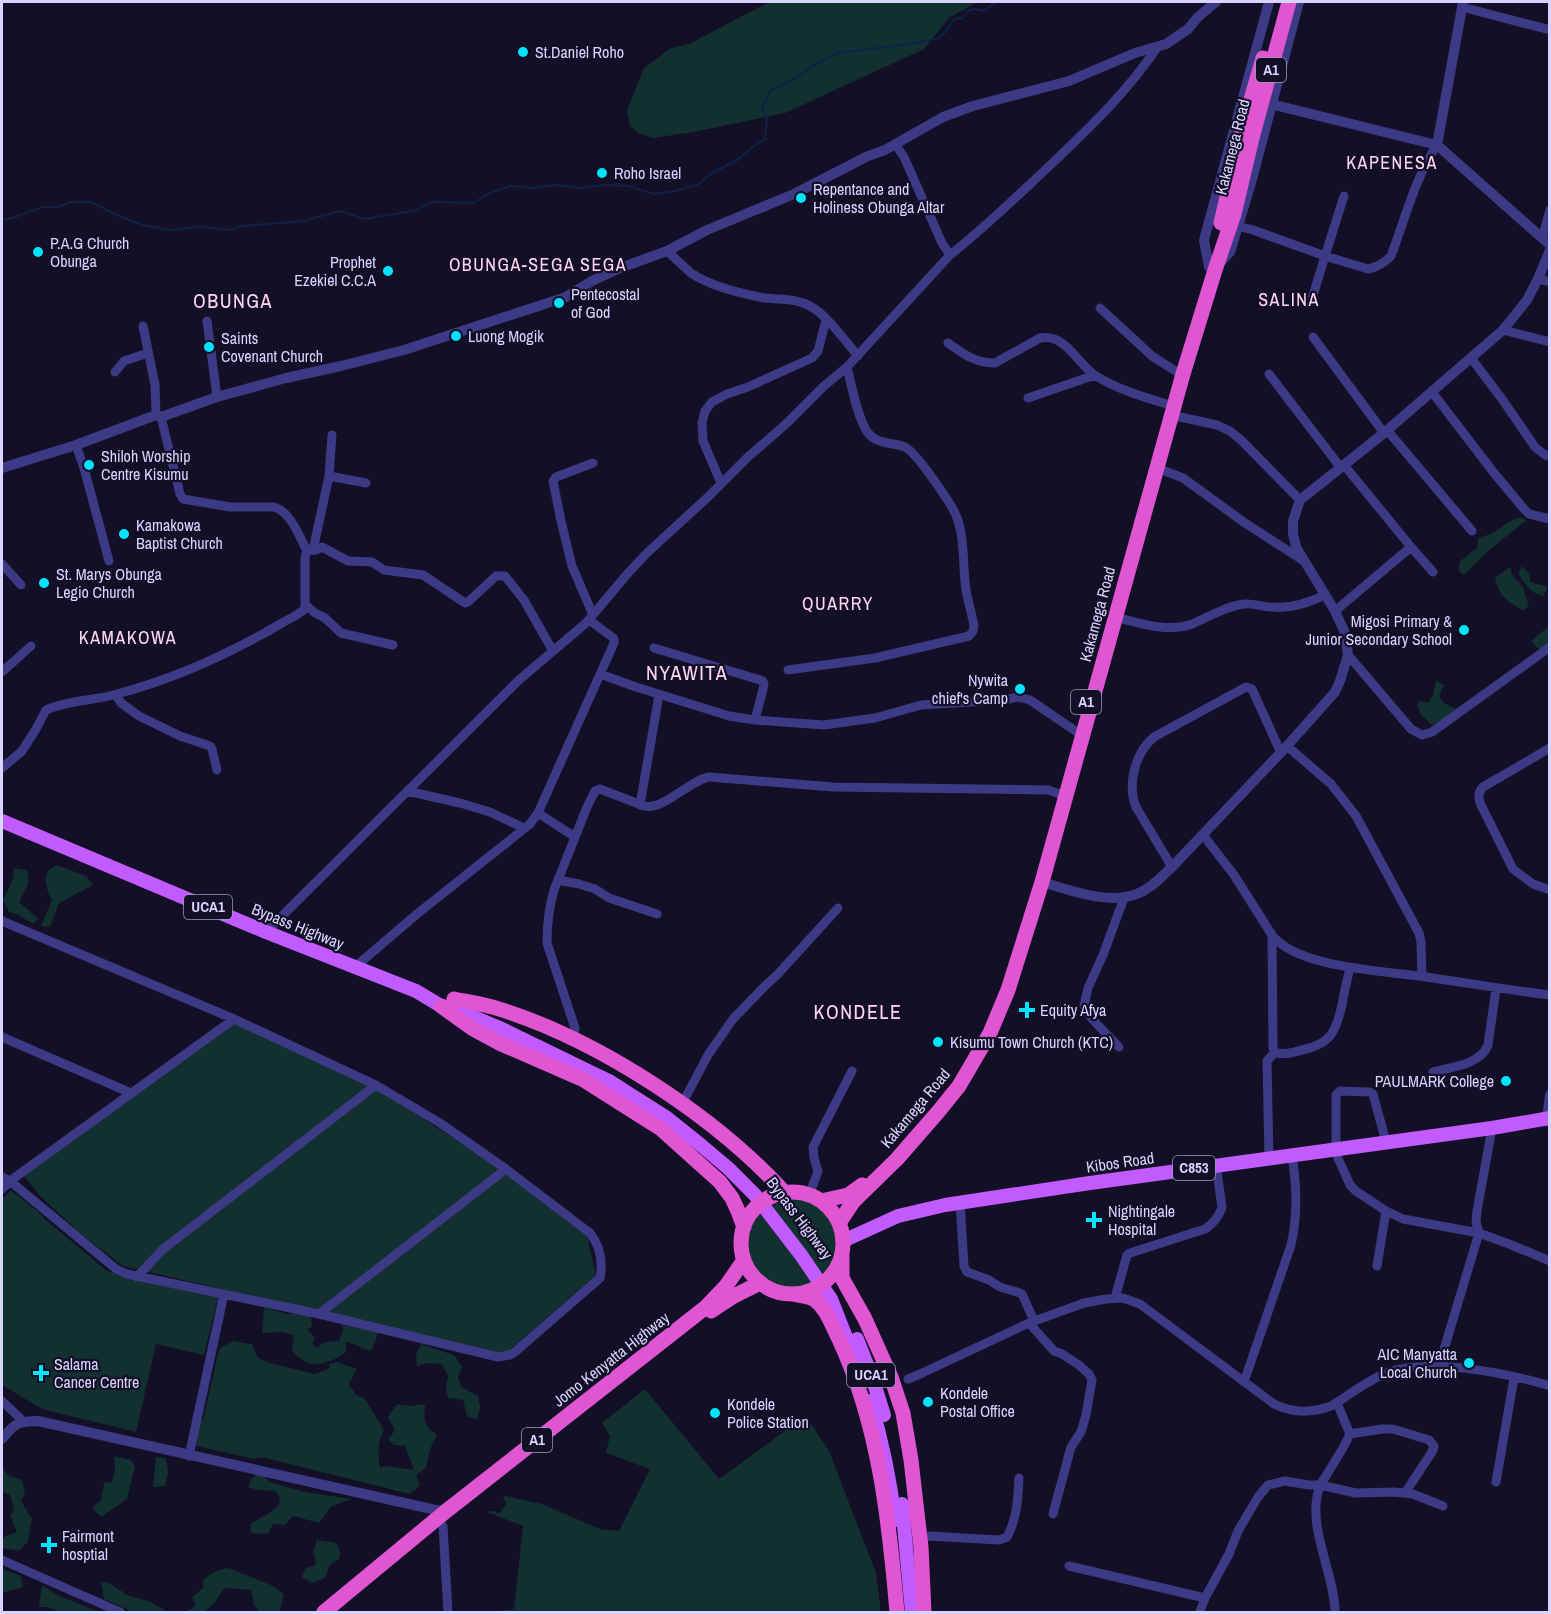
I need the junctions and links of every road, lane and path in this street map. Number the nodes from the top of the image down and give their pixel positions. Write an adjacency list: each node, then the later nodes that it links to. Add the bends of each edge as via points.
1 (1216, 2): 8 (street, via 1188,29)
2 (1269, 2): 21 (street, via 1204,240)
3 (1279, 2): 10 (highway, Kakamega Road / A1)
4 (1289, 2): 10 (highway, Kakamega Road / A1)
5 (1299, 2): 9 (street)
6 (1462, 4): 7 (street); 12 (street)
7 (1550, 30)
8 (1158, 46): 11 (street, via 1069,81 943,117); 19 (street, via 1115,100 1070,147)
9 (1271, 104): 12 (street); 15 (street)
10 (1247, 136): 21 (highway, Kakamega Road / A1)
11 (895, 144): 18 (street); 19 (street)
12 (1437, 144): 16 (street); 20 (street, via 1420,174 1391,256 1384,263 1368,269)
13 (1344, 196): 20 (street)
14 (1550, 210): 16 (street)
15 (1237, 226): 20 (street); 21 (street, via 1230,252)
16 (1546, 241)
17 (1550, 250): 22 (street)
18 (667, 251): 26 (street, via 703,279 747,294 801,302 818,310); 42 (street, via 620,268 566,297 404,350)
19 (950, 255): 34 (street)
20 (1324, 256): 24 (street)
21 (1212, 268): 38 (highway, Kakamega Road / A1); 44 (highway, Kakamega Road / A1)
22 (1538, 279): 23 (street); 29 (street)
23 (1550, 282)
24 (1311, 302)
25 (1100, 308): 38 (street, via 1152,356)
26 (826, 320): 34 (street); 56 (street, via 819,351 812,358 727,394 705,411 703,441)
27 (207, 321): 42 (street)
28 (143, 326): 33 (street)
29 (1503, 330): 31 (street); 35 (street)
30 (1313, 337): 46 (street)
31 (1550, 342)
32 (948, 343): 40 (street, via 969,358 995,363 1048,337 1064,345)
33 (148, 353): 37 (street, via 124,361); 45 (street)
34 (858, 356): 36 (street)
35 (1471, 358): 41 (street); 49 (street, via 1535,447)
36 (847, 368): 56 (street); 78 (street, via 868,433 912,452 955,514 974,626 969,636 875,658)
37 (115, 372)
38 (1177, 372): 44 (highway, Kakamega Road / A1)
39 (1269, 374): 51 (street)
40 (1095, 375): 43 (street); 44 (street)
41 (1432, 392): 46 (street); 58 (street, via 1524,509)
42 (217, 397): 45 (street)
43 (1028, 398)
44 (1169, 410): 53 (highway, Kakamega Road / A1); 57 (street, via 1230,431); 84 (highway, Kakamega Road / A1)
45 (158, 416): 48 (street); 61 (street, via 183,499 230,507 280,509)
46 (1385, 432): 51 (street); 59 (street)
47 (332, 435): 54 (street)
48 (76, 445): 52 (street); 62 (street)
49 (1550, 456)
50 (593, 463): 70 (street, via 553,481 572,566)
51 (1342, 466): 57 (street); 60 (street)
52 (2, 468)
53 (1157, 468): 63 (street, via 1183,478); 71 (highway, Kakamega Road / A1)
54 (329, 476): 55 (street); 61 (street)
55 (366, 483)
56 (721, 483): 70 (street, via 642,559)
57 (1300, 500): 63 (street, via 1293,534)
58 (1550, 519)
59 (1472, 531)
60 (1411, 547): 65 (street); 69 (street)
61 (310, 550): 68 (street, via 305,557); 76 (street, via 322,547 348,561 372,562 384,570 423,575 465,603 496,576 505,576 524,600)
62 (109, 561)
63 (1305, 562): 67 (street)
64 (2, 564): 66 (street)
65 (1433, 572)
66 (21, 585)
67 (1325, 595): 69 (street); 71 (street, via 1288,608 1242,604 1189,625 1163,629)
68 (306, 605): 72 (street, via 341,633); 81 (street, via 303,611 268,632 212,659)
69 (1335, 611): 77 (street, via 1345,633)
70 (591, 617): 76 (street); 80 (street, via 614,639)
71 (1115, 617): 99 (highway, Kakamega Road / A1)
72 (393, 645)
73 (32, 646): 79 (street)
74 (1550, 647): 77 (street, via 1432,732 1422,735 1411,729)
75 (654, 648): 83 (street, via 763,681)
76 (553, 651): 89 (street)
77 (1348, 655): 86 (street, via 1335,692)
78 (789, 670)
79 (2, 672)
80 (600, 674): 82 (street); 92 (street)
81 (116, 695): 87 (street, via 45,710 22,751); 88 (street, via 123,706 139,716 210,746)
82 (659, 695): 83 (street); 91 (street)
83 (755, 720): 84 (street, via 829,725 921,705 1018,697 1030,700)
84 (1077, 732): 90 (highway, Kakamega Road / A1)
85 (1550, 748): 100 (street, via 1483,787 1479,796 1513,869 1533,884)
86 (1284, 750): 95 (street); 97 (street, via 1252,689 1246,687 1154,737 1145,746 1135,769 1134,801); 109 (street, via 1327,780 1356,816 1419,933)
87 (2, 768)
88 (218, 770)
89 (407, 791): 94 (street, via 490,812); 105 (street)
90 (1060, 794): 91 (street, via 1048,790 832,787 709,777 651,808); 135 (highway, Kakamega Road / A1, via 1005,989 986,1032 955,1083 879,1172 848,1195)
91 (640, 805): 96 (street, via 598,789)
92 (538, 813): 94 (street); 96 (street)
93 (2, 821): 105 (main road, Bypass Highway / UCA1)
94 (524, 828): 107 (street)
95 (1203, 835): 97 (street); 106 (street)
96 (575, 837): 98 (street)
97 (1172, 867): 101 (street, via 1152,885)
98 (558, 880): 103 (street, via 587,886); 115 (street, via 551,899 547,943 575,1028)
99 (1042, 882): 101 (street, via 1102,897); 138 (highway, Kakamega Road / A1, via 1008,990 990,1033 959,1086 897,1159 853,1202)
100 (1550, 890)
101 (1124, 898): 116 (street, via 1084,1006)
102 (838, 908): 123 (street, via 733,1019)
103 (657, 914)
104 (2, 921): 113 (street)
105 (266, 932): 107 (main road, Bypass Highway / UCA1)
106 (1272, 935): 108 (street, via 1292,951); 117 (street)
107 (355, 968): 112 (main road, Bypass Highway / UCA1)
108 (1350, 968): 109 (street); 117 (street, via 1338,1024 1329,1038 1310,1049)
109 (1422, 976): 110 (street)
110 (1496, 989): 111 (street); 119 (street, via 1486,1052 1468,1063)
111 (1550, 996)
112 (448, 1002): 115 (highway, via 483,1005 513,1014); 139 (highway, via 455,1017 482,1034 582,1079 661,1129 720,1182 732,1198); 163 (main road, Bypass Highway / UCA1, via 452,1008 503,1026 609,1081 667,1118 728,1168 755,1196 831,1299)
113 (234, 1019): 120 (street); 121 (street)
114 (2, 1037): 121 (street)
115 (574, 1040): 123 (highway)
116 (1119, 1047)
117 (1275, 1052): 129 (street, via 1267,1061)
118 (852, 1071): 135 (street, via 813,1147 818,1171)
119 (1433, 1072)
120 (376, 1085): 131 (street); 145 (street, via 162,1250)
121 (130, 1093): 132 (street)
122 (1550, 1095): 124 (street)
123 (682, 1104): 134 (highway, via 737,1147)
124 (1548, 1118): 125 (main road, Kibos Road / C853)
125 (1492, 1128): 126 (main road, Kibos Road / C853); 140 (street, via 1477,1211)
126 (1386, 1142): 127 (main road, Kibos Road / C853); 127 (street, via 1373,1094 1340,1091 1335,1100)
127 (1336, 1149): 128 (main road, Kibos Road / C853); 137 (street, via 1352,1187)
128 (1292, 1156): 129 (main road, Kibos Road / C853); 155 (street, via 1296,1195 1292,1245)
129 (1269, 1159): 130 (main road, Kibos Road / C853)
130 (1216, 1165): 136 (main road, Kibos Road / C853); 149 (street, via 1221,1212 1202,1230 1127,1255)
131 (506, 1168): 150 (street); 150 (street, via 590,1233 597,1243 601,1269 600,1278 516,1351 498,1357)
132 (6, 1179): 133 (street); 145 (street, via 117,1269)
133 (2, 1189)
134 (785, 1193): 135 (highway, A1); 139 (highway, via 755,1208)
135 (815, 1198): 138 (highway)
136 (960, 1202): 141 (main road, Kibos Road / C853, via 898,1216); 151 (street, via 967,1272 1022,1294)
137 (1386, 1211): 140 (street, via 1407,1220); 144 (street)
138 (839, 1223): 141 (highway)
139 (744, 1227): 142 (highway)
140 (1479, 1233): 143 (street); 152 (street)
141 (843, 1248): 148 (highway, via 838,1266 824,1283); 171 (highway, via 842,1278 865,1318 903,1413)
142 (744, 1260): 146 (highway); 170 (highway, Jomo Kenyatta Highway / A1, via 706,1307)
143 (1550, 1261)
144 (1377, 1266)
145 (137, 1277): 147 (street)
146 (760, 1283): 148 (highway); 170 (highway, Jomo Kenyatta Highway / A1, via 709,1312)
147 (224, 1294): 150 (street); 162 (street)
148 (793, 1294): 179 (highway, via 813,1298 821,1306 858,1387 880,1469)
149 (1115, 1298): 151 (street, via 1084,1303); 155 (street, via 1140,1304)
150 (319, 1314)
151 (1032, 1322): 154 (street); 169 (street, via 1054,1351 1079,1365 1092,1380 1081,1432 1071,1447)
152 (1439, 1366): 153 (street); 158 (street, via 1411,1367 1386,1374)
153 (1514, 1378): 156 (street); 165 (street)
154 (908, 1379)
155 (1244, 1382): 158 (street, via 1286,1409 1314,1411)
156 (1550, 1386)
157 (2, 1401): 159 (street)
158 (1337, 1402): 160 (street)
159 (23, 1421): 161 (street); 162 (street, via 38,1421)
160 (1350, 1434): 166 (street); 167 (street, via 1393,1429 1429,1440 1434,1446 1432,1452)
161 (2, 1439)
162 (189, 1456): 170 (street)
163 (891, 1466): 180 (main road, Bypass Highway / UCA1); 181 (main road, Bypass Highway / UCA1, via 906,1540)
164 (1018, 1478): 171 (street, via 1016,1512 1007,1537)
165 (1496, 1482)
166 (1320, 1485): 167 (street, via 1356,1493); 174 (street, via 1285,1481 1268,1485 1238,1531); 184 (street, via 1317,1523)
167 (1405, 1493): 168 (street)
168 (1443, 1506)
169 (1053, 1514)
170 (444, 1519): 176 (highway, Jomo Kenyatta Highway / A1); 177 (highway, Jomo Kenyatta Highway / A1); 178 (street)
171 (920, 1537): 182 (highway)
172 (2, 1560): 175 (street)
173 (1069, 1566): 174 (street)
174 (1205, 1598): 183 (street)
175 (120, 1612)
176 (324, 1612)
177 (336, 1612)
178 (448, 1612)
179 (897, 1612)
180 (904, 1612)
181 (912, 1612)
182 (924, 1612)
183 (1200, 1612)
184 (1335, 1612)

